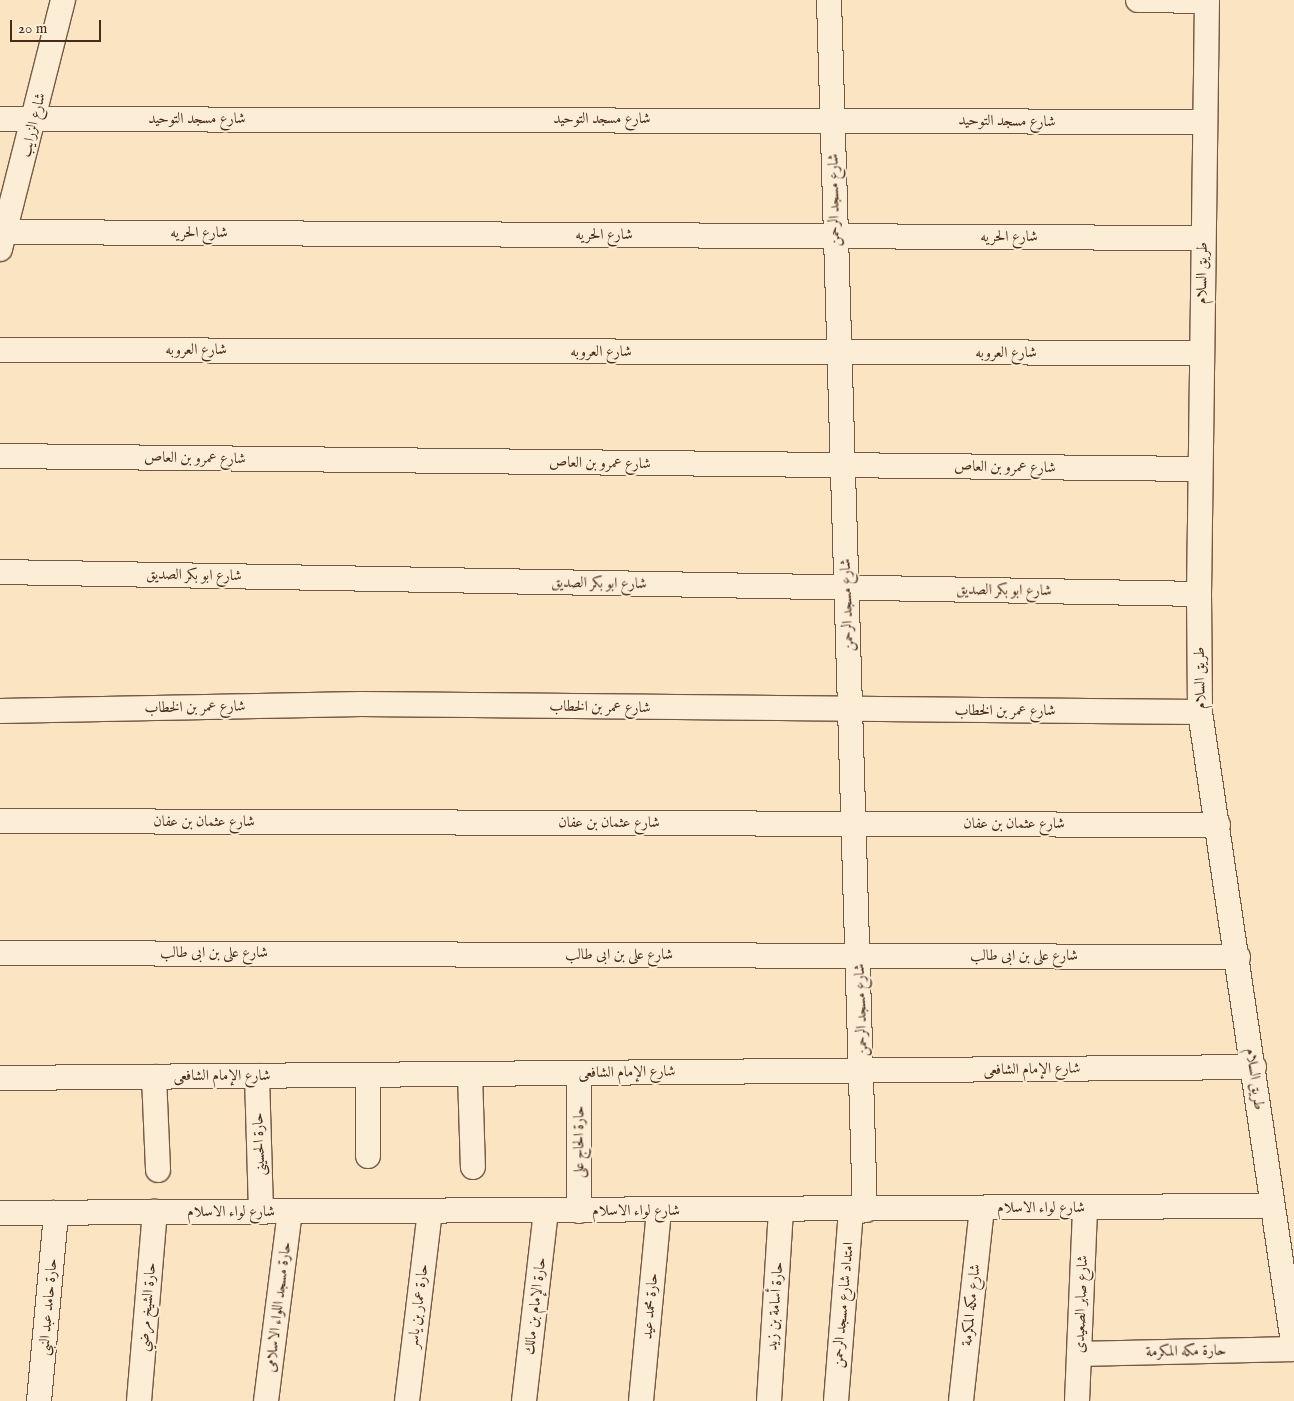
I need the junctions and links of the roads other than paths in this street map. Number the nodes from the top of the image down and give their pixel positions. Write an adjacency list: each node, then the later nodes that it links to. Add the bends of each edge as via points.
1 (63, 0): 6 (street, شارع الزرايب)
2 (830, 0): 7 (street, شارع مسجد الرحمن)
3 (1138, 0): 4 (street)
4 (1207, 0): 8 (street, طريق السلام)
5 (0, 119): 6 (street, شارع مسجد التوحيد)
6 (35, 119): 7 (street, شارع مسجد التوحيد); 11 (street, شارع الزرايب)
7 (832, 119): 8 (street, شارع مسجد التوحيد); 9 (street, شارع مسجد الرحمن)
8 (1204, 122): 10 (street, طريق السلام)
9 (835, 236): 10 (street, شارع الحريه); 11 (street, شارع الحريه); 13 (street, شارع مسجد الرحمن)
10 (1203, 238): 14 (street, طريق السلام)
11 (1, 244)
12 (0, 350): 13 (street, شارع العروبه)
13 (838, 352): 14 (street, شارع العروبه); 16 (street, شارع مسجد الرحمن)
14 (1202, 353): 17 (street, طريق السلام)
15 (0, 456): 16 (street, شارع عمرو بن العاص)
16 (842, 466): 17 (street, شارع عمرو بن العاص); 19 (street, شارع مسجد الرحمن)
17 (1200, 470): 20 (street, طريق السلام)
18 (0, 572): 19 (street, شارع ابو بكر الصديق)
19 (846, 588): 20 (street, شارع ابو بكر الصديق); 21 (street, شارع مسجد الرحمن)
20 (1199, 594): 23 (street, طريق السلام)
21 (850, 710): 22 (street, شارع عمر بن الخطاب, via 361,704); 23 (street, شارع عمر بن الخطاب); 25 (street, شارع مسجد الرحمن)
22 (0, 711)
23 (1200, 712): 26 (street, طريق السلام)
24 (0, 821): 25 (street, شارع عثمان بن عفان)
25 (855, 824): 26 (street, شارع عثمان بن عفان); 28 (street, شارع مسجد الرحمن)
26 (1218, 825): 29 (street, طريق السلام)
27 (0, 953): 28 (street, شارع على بن ابى طالب)
28 (860, 956): 29 (street, شارع على بن ابى طالب); 31 (street, شارع مسجد الرحمن)
29 (1238, 958): 30 (street, طريق السلام)
30 (1254, 1067): 31 (street, شارع الإمام الشافعى); 41 (street, طريق السلام)
31 (864, 1070): 32 (street, شارع الإمام الشافعى); 45 (street, شارع مسجد الرحمن)
32 (579, 1073): 33 (street, شارع الإمام الشافعى); 48 (street, حارة الحاج على)
33 (470, 1074): 34 (street, شارع الإمام الشافعى); 39 (street)
34 (368, 1075): 35 (street, شارع الإمام الشافعى); 38 (street)
35 (256, 1076): 36 (street, شارع الإمام الشافعى); 51 (street, حارة الحسينى)
36 (154, 1077): 37 (street, شارع الإمام الشافعى); 40 (street)
37 (0, 1078)
38 (368, 1156)
39 (473, 1167)
40 (158, 1170)
41 (1272, 1206): 42 (street, شارع لواء الاسلام); 55 (street, طريق السلام)
42 (1085, 1208): 43 (street, شارع لواء الاسلام); 56 (street, شارع صابر الصعيدى)
43 (982, 1209): 45 (street, شارع لواء الاسلام); 65 (street, شارع مكه المكرمة)
44 (781, 1210): 45 (street, شارع لواء الاسلام); 49 (street, شارع لواء الاسلام); 63 (street, حارة أسامة بن زيد)
45 (858, 1210): 64 (street, امتداد شارع مسجد الرحمن)
46 (430, 1211): 47 (street, شارع لواء الاسلام); 52 (street, شارع لواء الاسلام); 60 (street, حارة عمار بن ياسر)
47 (546, 1211): 48 (street, شارع لواء الاسلام); 61 (street, حارة الإمام بن مالك)
48 (579, 1211): 49 (street, شارع لواء الاسلام)
49 (659, 1211): 62 (street, حارة محمد عيد)
50 (155, 1212): 51 (street, شارع لواء الاسلام); 54 (street, شارع لواء الاسلام); 58 (street, حارة الشيخ مرضي)
51 (261, 1212): 52 (street, شارع لواء الاسلام)
52 (290, 1212): 59 (street, حارة مسجد اللواء الاسلامى)
53 (0, 1213): 54 (street, شارع لواء الاسلام)
54 (56, 1213): 57 (street, حارة حامد عبد النبى)
55 (1294, 1349): 56 (street, حارة مكه المكرمة)
56 (1079, 1354): 66 (street, شارع صابر الصعيدى)
57 (39, 1401)
58 (139, 1401)
59 (266, 1401)
60 (407, 1401)
61 (524, 1401)
62 (641, 1401)
63 (769, 1401)
64 (836, 1401)
65 (961, 1401)
66 (1077, 1401)

